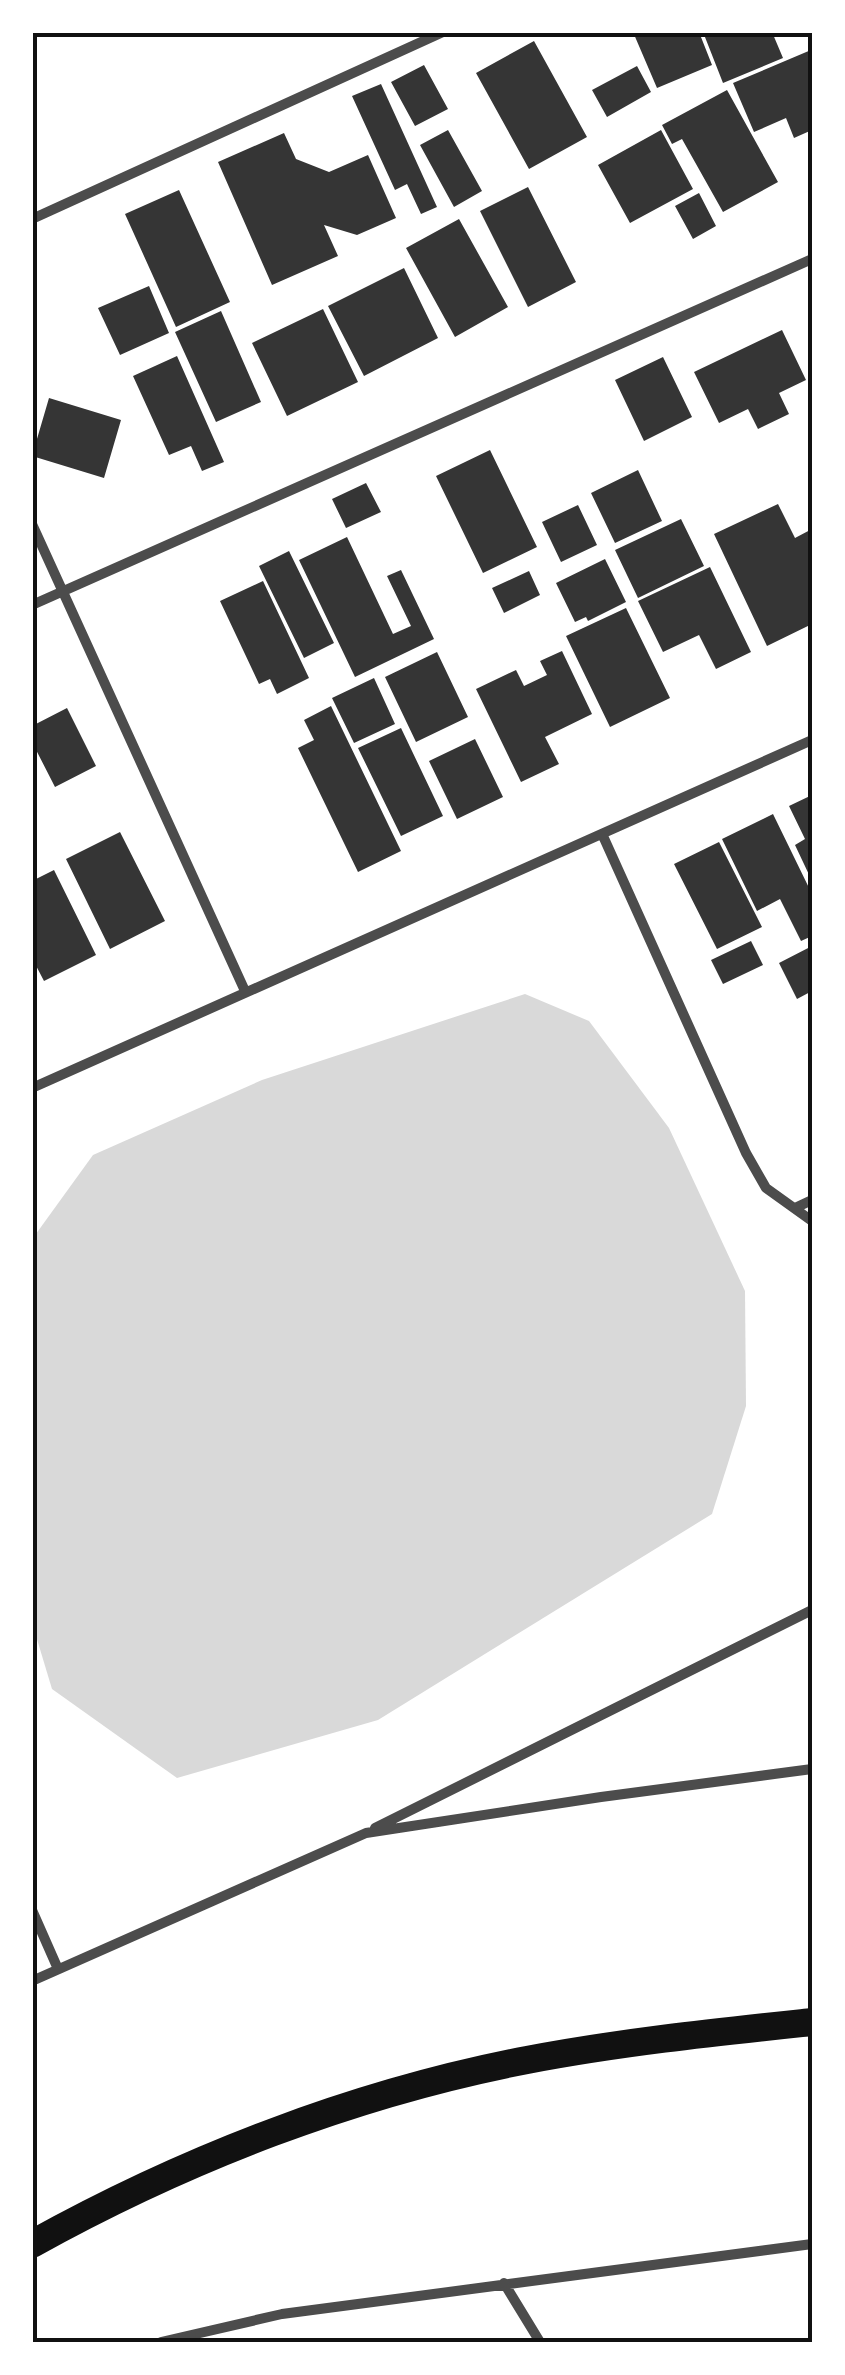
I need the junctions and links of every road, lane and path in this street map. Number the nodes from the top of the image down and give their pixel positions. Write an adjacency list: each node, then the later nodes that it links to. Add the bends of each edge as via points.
1 (443, 32): 2 (street)
2 (32, 219)
3 (812, 260): 5 (street)
4 (32, 524): 5 (street)
5 (64, 591): 6 (street); 9 (street)
6 (32, 605)
7 (812, 740): 8 (street)
8 (603, 836): 9 (street); 12 (street, via 746,1153 766,1188)
9 (245, 991): 10 (street)
10 (32, 1088)
11 (812, 1200): 12 (street)
12 (795, 1208): 13 (street)
13 (812, 1220)
14 (812, 1611): 16 (street)
15 (812, 1769): 16 (street)
16 (366, 1833): 18 (street)
17 (32, 1910): 18 (street)
18 (58, 1969): 19 (street)
19 (32, 1981)
20 (812, 2022): 21 (highway, via 528,2060 384,2096 188,2164)
21 (32, 2244)
22 (812, 2244): 23 (street)
23 (504, 2284): 24 (street, via 282,2314); 25 (street)
24 (161, 2342)
25 (540, 2342)

